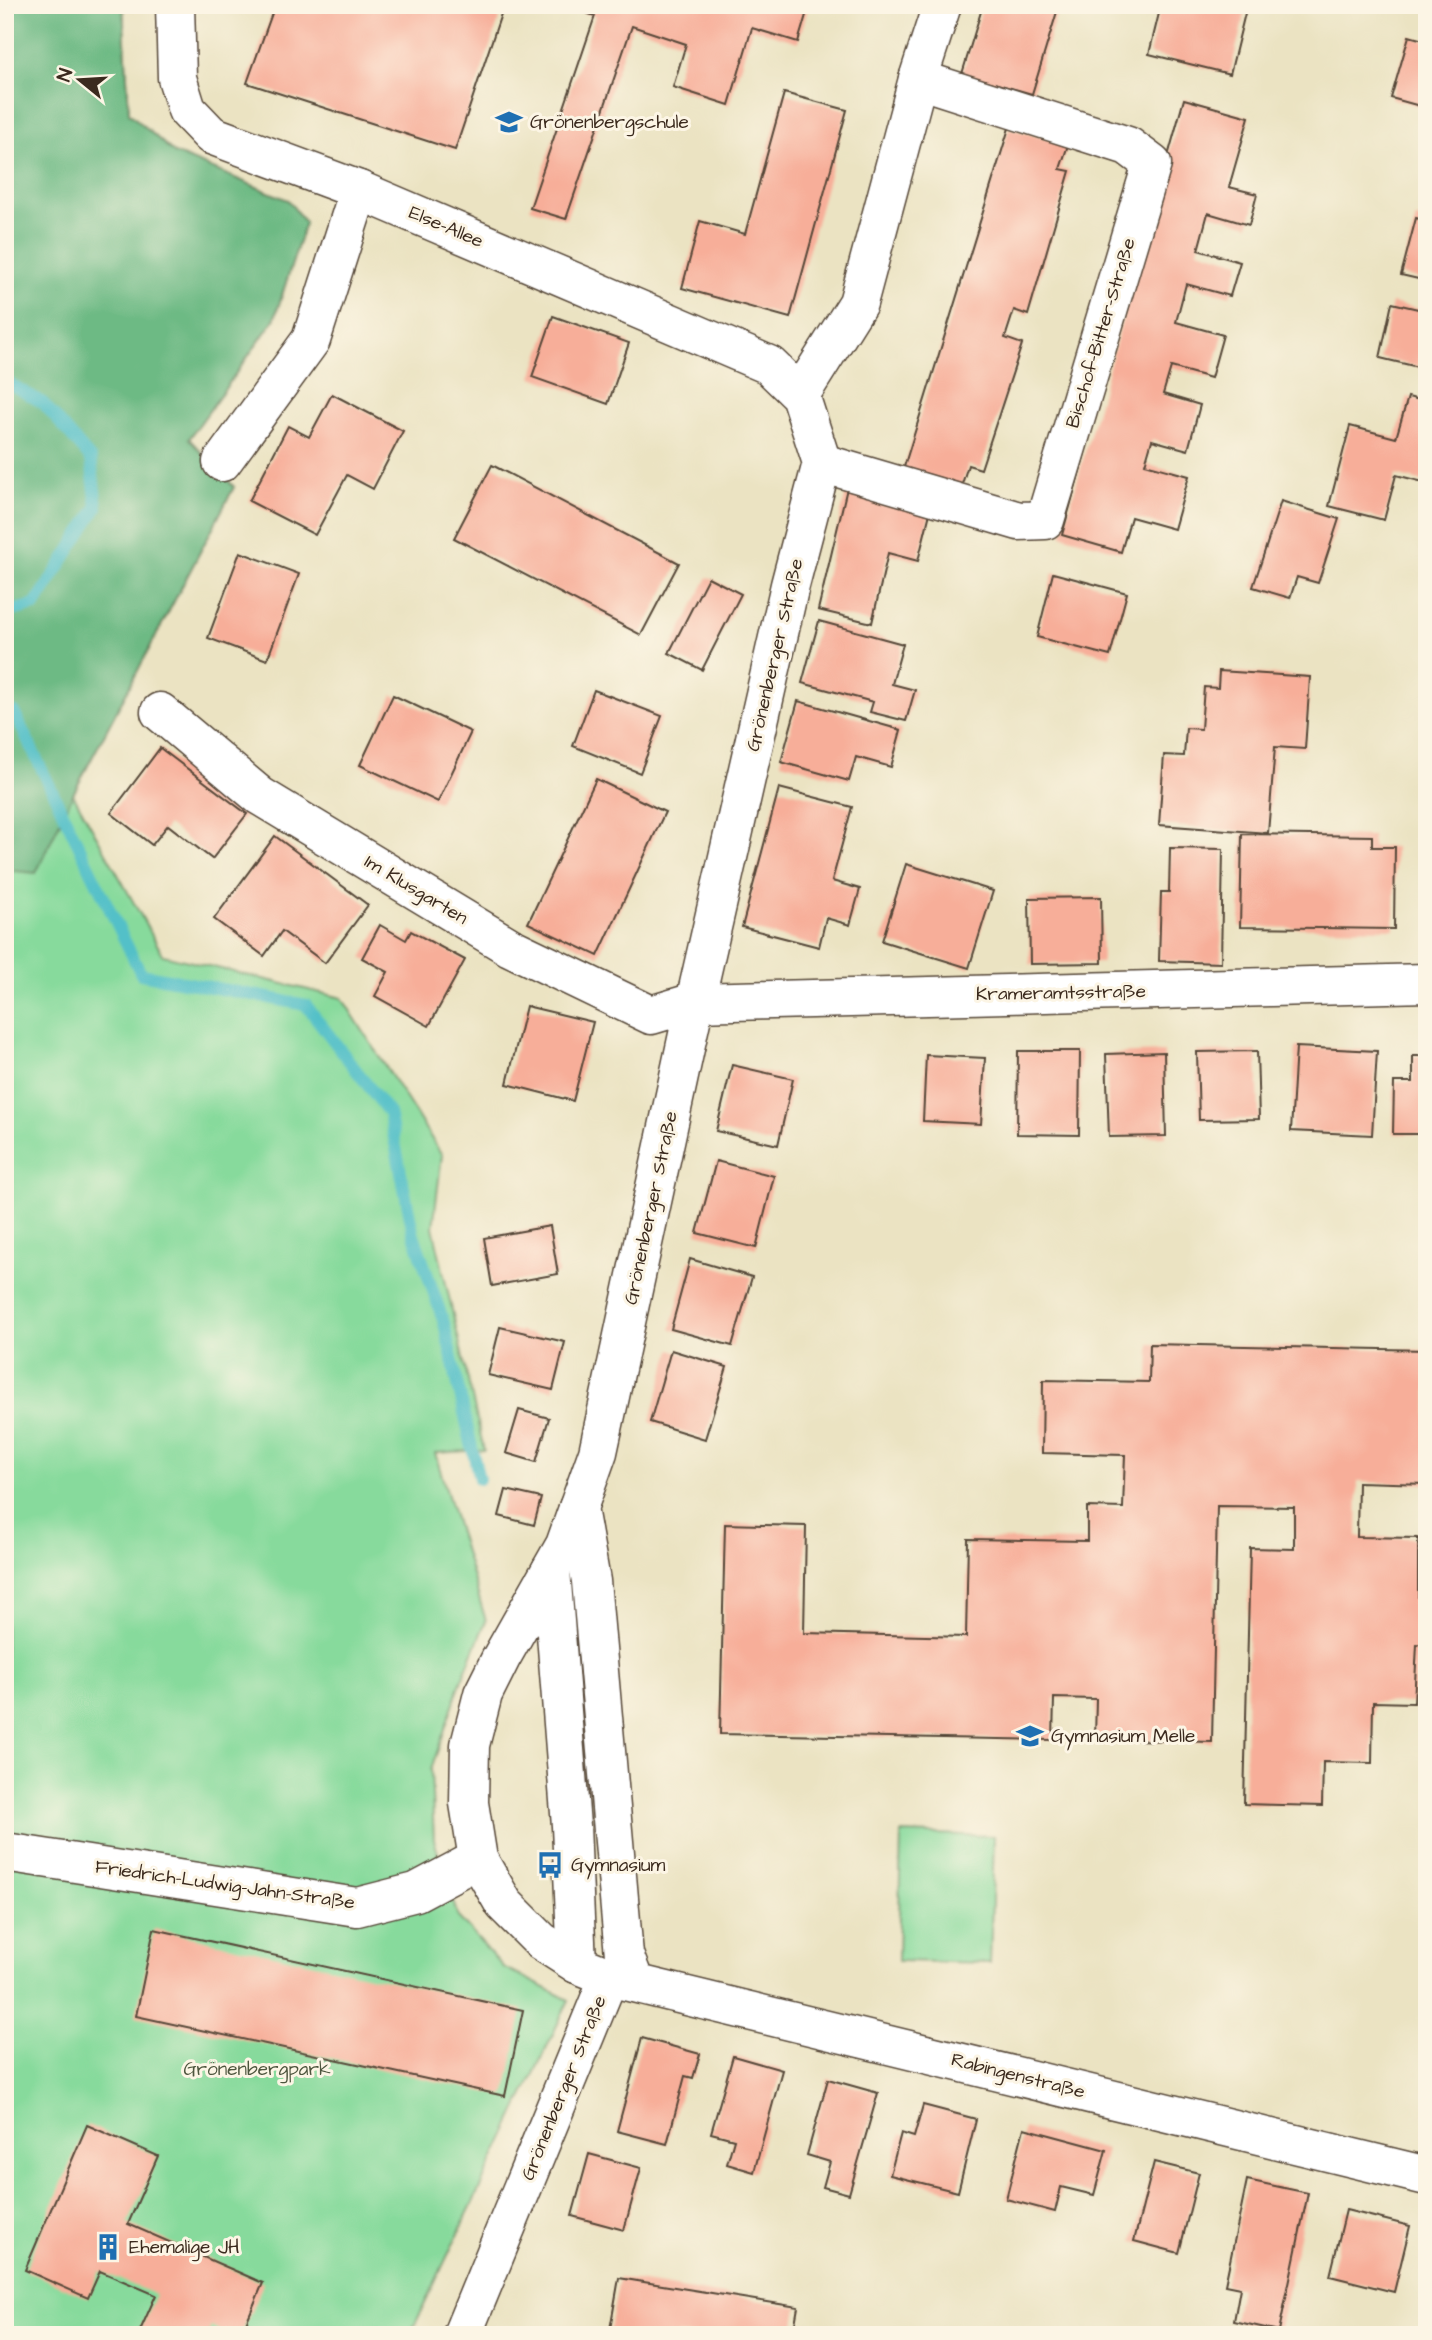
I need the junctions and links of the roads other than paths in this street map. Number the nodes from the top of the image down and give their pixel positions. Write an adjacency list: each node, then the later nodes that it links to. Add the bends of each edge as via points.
1 (175, 5): 4 (street, Else-Allee, via 177,78 187,110 211,135)
2 (942, 5): 3 (street)
3 (918, 79): 5 (street, via 858,303); 7 (street, Bischof-Bitter-Straße, via 1128,146 1152,164 1045,520 1019,521)
4 (359, 190): 5 (street, Else-Allee, via 769,365); 6 (street, via 310,340)
5 (800, 395): 7 (street)
6 (222, 462)
7 (822, 463): 10 (street, Grönenberger Straße)
8 (160, 712): 10 (street, Im Klusgarten, via 260,796 510,947 651,1015)
9 (1427, 983): 10 (street, Krameramtsstraße)
10 (695, 1002): 11 (street, Grönenberger Straße, via 598,1452)
11 (578, 1508): 12 (street, Grönenberger Straße); 15 (street, via 592,1581 624,1955)
12 (551, 1570): 14 (street, Grönenberger Straße, via 483,1694 470,1745 470,1803); 15 (street, via 571,1826)
13 (5, 1852): 14 (street, Friedrich-Ludwig-Jahn-Straße, via 357,1907 416,1892)
14 (478, 1859): 15 (street, Grönenberger Straße, via 504,1904 541,1941)
15 (607, 1975): 16 (street, Rabingenstraße); 17 (street, Grönenberger Straße)
16 (1427, 2176)
17 (462, 2335)

